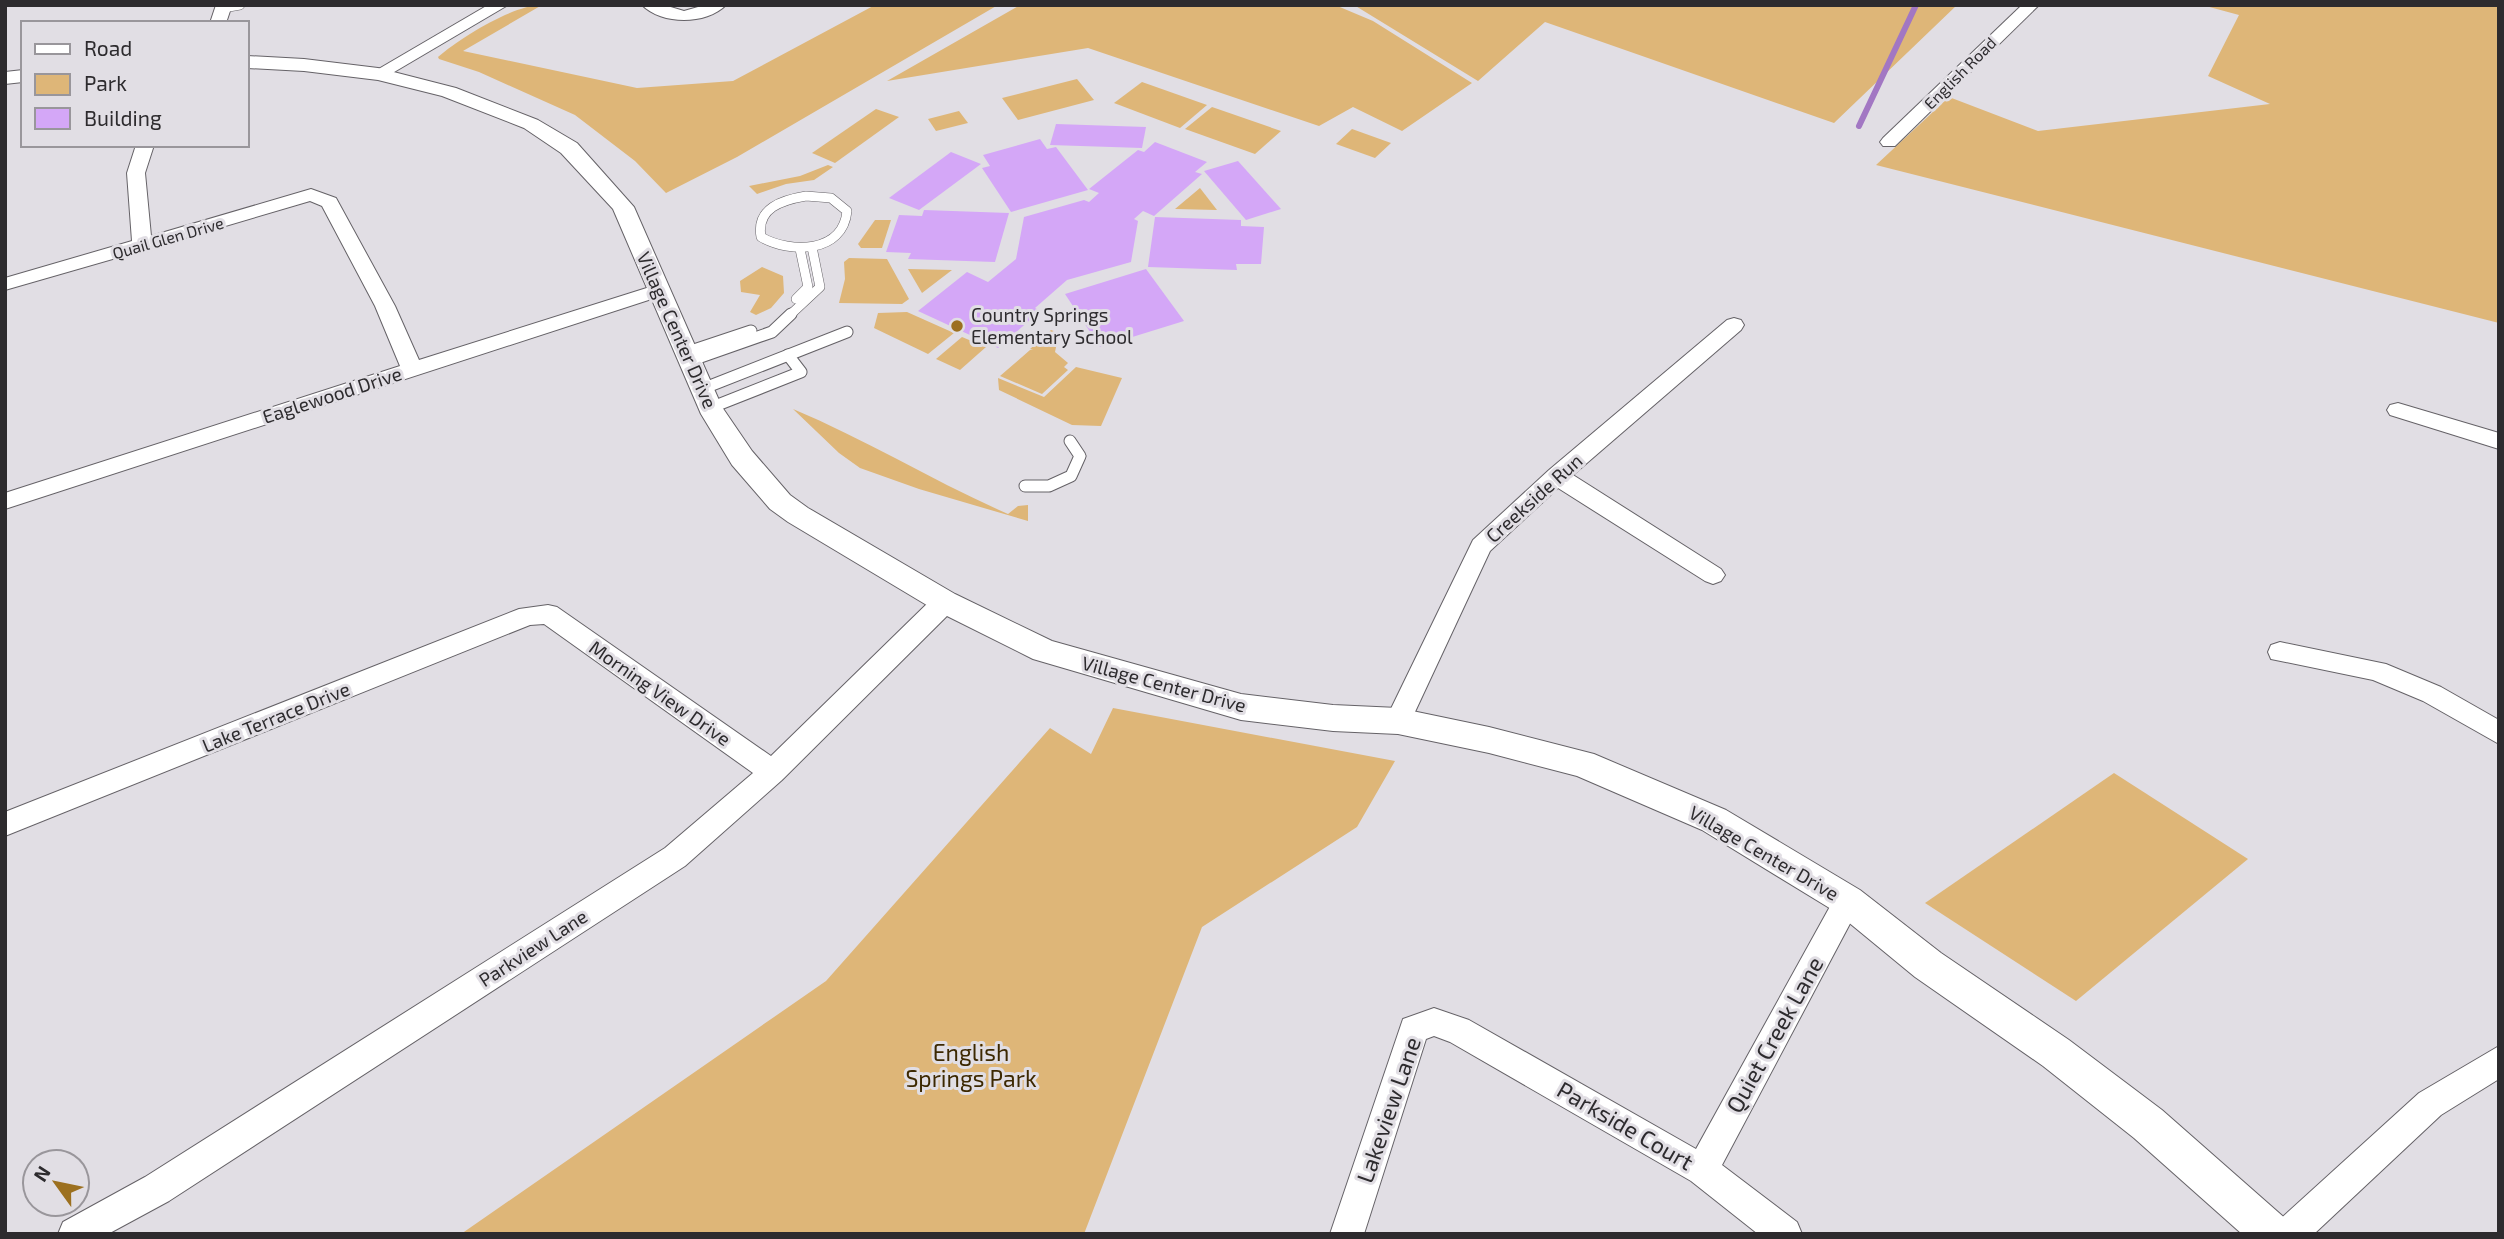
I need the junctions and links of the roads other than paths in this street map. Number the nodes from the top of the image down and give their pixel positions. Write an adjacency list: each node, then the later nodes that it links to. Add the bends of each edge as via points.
1 (240, 5): 6 (lane)
2 (500, 5): 8 (street)
3 (650, 5): 4 (street, via 694,17)
4 (719, 5)
5 (2031, 5): 9 (street, English Road)
6 (222, 12)
7 (248, 62): 8 (street, Village Center Drive)
8 (378, 74): 15 (street, Village Center Drive, via 449,92 531,124 569,148 623,207)
9 (1889, 142)
10 (144, 147): 11 (street, via 136,173)
11 (142, 247): 14 (street, Quail Glen Drive); 20 (street, Quail Glen Drive, via 311,195 329,202 385,306)
12 (812, 247): 13 (lane); 13 (lane, via 845,227 847,211 838,201 820,196 791,198 767,211 760,220 761,237 769,244); 19 (lane, via 820,287 772,332)
13 (800, 249): 19 (lane, via 808,287 768,325)
14 (5, 284)
15 (660, 289): 19 (street, Village Center Drive); 20 (street, Eaglewood Drive)
16 (1734, 325): 25 (street, Creekside Run)
17 (847, 332): 18 (lane)
18 (788, 355): 21 (lane); 21 (lane, via 801,372)
19 (687, 357): 21 (street, Village Center Drive)
20 (412, 369): 27 (street, Eaglewood Drive)
21 (706, 399): 29 (street, Village Center Drive, via 741,458 780,502)
22 (2398, 410): 24 (street)
23 (1070, 440): 26 (lane, via 1080,456 1071,476 1049,486)
24 (2499, 441)
25 (1557, 476): 28 (street); 32 (street, Creekside Run, via 1480,546)
26 (1025, 485)
27 (5, 501)
28 (1713, 575)
29 (945, 602): 32 (street, Village Center Drive, via 1044,651 1241,707); 34 (street, Parkview Lane)
30 (548, 614): 34 (street, Morning View Drive); 35 (street, Lake Terrace Drive, via 528,616)
31 (2280, 652): 33 (street, via 2377,671 2432,694)
32 (1398, 722): 36 (street, Village Center Drive, via 1583,764 1714,820)
33 (2499, 733)
34 (773, 772): 40 (street, Parkview Lane, via 675,857 157,1189)
35 (5, 824)
36 (1848, 901): 39 (street, Quiet Creek Lane); 43 (street, Village Center Drive, via 1928,965 2056,1053 2148,1124)
37 (1458, 1030): 39 (street, Parkside Court); 41 (street, Lakeview Lane, via 1434,1021 1414,1029)
38 (2499, 1061): 44 (street, via 2430,1104)
39 (1702, 1170): 42 (street, Parkside Court)
40 (75, 1234)
41 (1347, 1234)
42 (1785, 1234)
43 (2273, 1234)
44 (2290, 1234)

